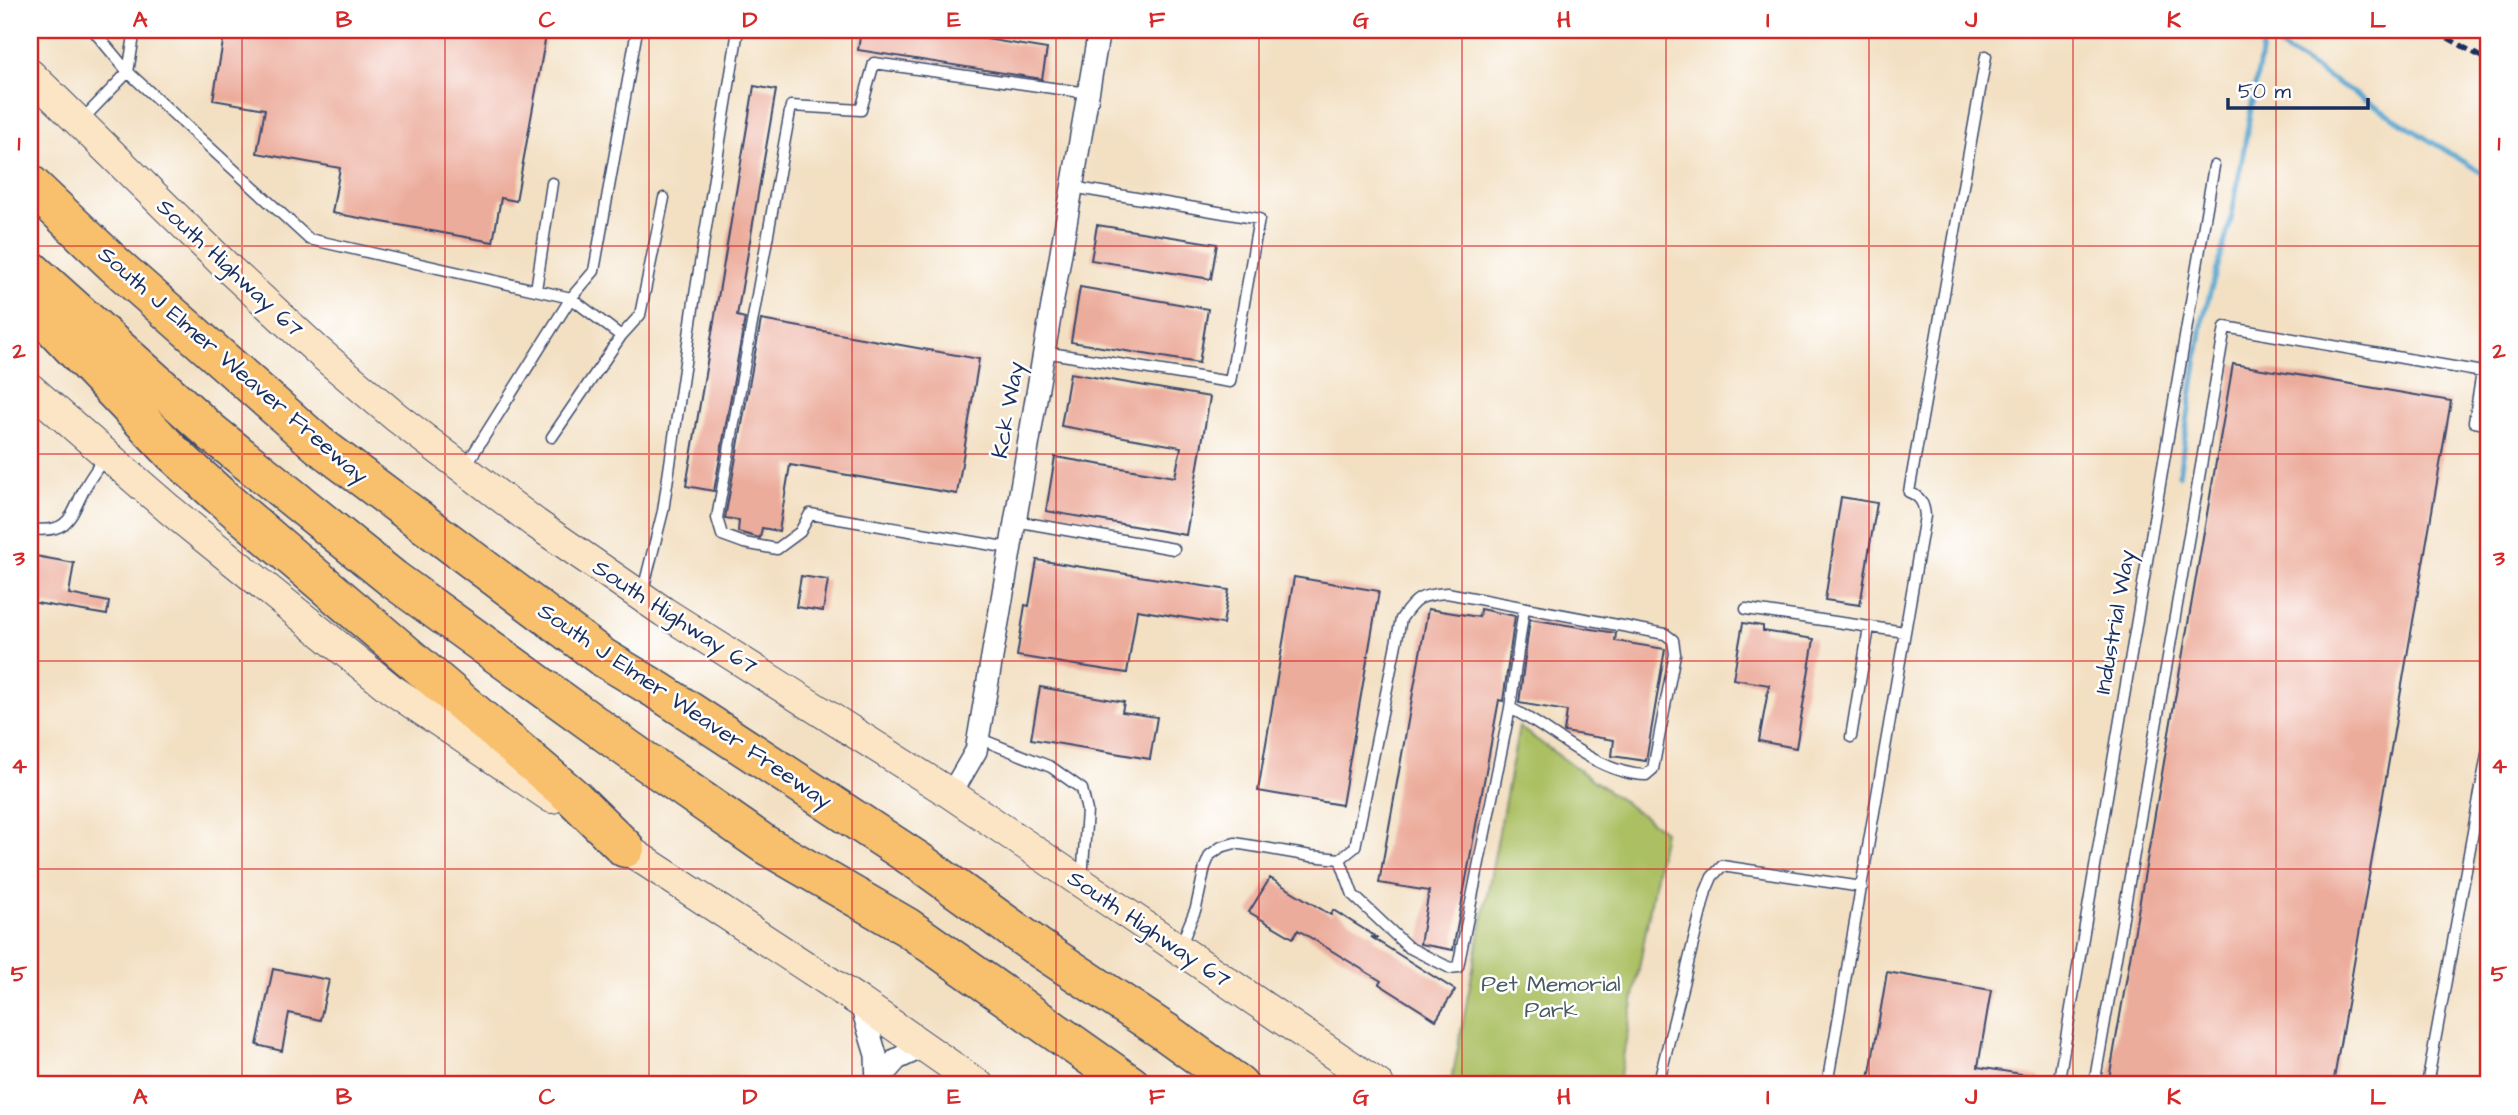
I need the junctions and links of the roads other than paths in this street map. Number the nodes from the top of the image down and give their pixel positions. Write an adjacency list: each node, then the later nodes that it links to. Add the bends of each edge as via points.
1 (93, 30): 7 (lane)
2 (135, 30): 7 (lane)
3 (637, 30): 18 (lane, via 594,271)
4 (737, 30): 32 (lane, via 663,510)
5 (1099, 30): 9 (street, Kck Way)
6 (1986, 56): 36 (lane, via 1909,492 1925,506 1925,516)
7 (128, 72): 10 (lane); 17 (lane, via 309,239)
8 (30, 74): 10 (main road, South Highway 67)
9 (1088, 93): 14 (street, Kck Way); 30 (lane, via 874,63 861,110 791,106 717,518 722,535 777,549 800,532 810,514)
10 (79, 123): 27 (main road, South Highway 67, via 318,351)
11 (2214, 166): 56 (lane, Industrial Way)
12 (552, 183): 17 (lane)
13 (30, 184): 52 (highway, South J Elmer Weaver Freeway, via 318,445 602,657 918,862)
14 (1072, 187): 21 (street, Kck Way); 21 (lane, via 1259,219 1230,383)
15 (664, 198): 20 (lane, via 640,314)
16 (30, 269): 51 (highway, via 211,432 393,579 764,844 907,927)
17 (536, 290): 18 (lane)
18 (571, 298): 20 (lane); 27 (lane)
19 (30, 303): 42 (highway, via 173,453 573,797)
20 (621, 336): 25 (lane)
21 (1044, 352): 28 (street, Kck Way)
22 (2485, 372): 24 (lane, via 2474,422); 57 (lane, via 2225,327)
23 (30, 388): 26 (main road)
24 (2488, 425)
25 (552, 437)
26 (107, 455): 29 (lane, via 62,527); 42 (main road, via 391,689)
27 (464, 469): 32 (main road, South Highway 67)
28 (1015, 521): 30 (street, Kck Way); 31 (lane)
29 (30, 529)
30 (1010, 548): 39 (street, Kck Way)
31 (1174, 549)
32 (641, 597): 41 (main road, South Highway 67)
33 (1524, 608): 37 (lane); 37 (lane, via 1665,634 1673,640 1675,654 1653,769 1646,775 1602,764); 43 (lane, via 1447,593 1425,594 1413,601 1401,619 1355,848)
34 (1746, 609): 35 (lane)
35 (1869, 627): 36 (lane); 38 (lane)
36 (1905, 632): 45 (lane)
37 (1510, 708): 43 (lane, via 1458,967 1450,968 1408,947 1353,895)
38 (1851, 737)
39 (978, 738): 41 (street, Kck Way, via 976,751); 44 (lane, via 1051,767 1082,789 1087,811)
40 (2488, 750): 58 (lane)
41 (951, 794): 44 (main road, South Highway 67)
42 (625, 848): 47 (main road)
43 (1340, 859): 46 (lane, via 1235,843 1221,847 1210,855 1205,867 1196,908)
44 (1082, 883): 46 (main road, South Highway 67)
45 (1862, 887): 54 (lane, via 1722,866 1706,891); 55 (lane)
46 (1179, 950): 53 (main road, South Highway 67)
47 (860, 1002): 48 (main road); 49 (street, via 876,1055)
48 (923, 1047): 49 (street, via 897,1059); 50 (main road)
49 (877, 1084)
50 (979, 1085)
51 (1131, 1085)
52 (1239, 1085)
53 (1379, 1085)
54 (1658, 1085)
55 (1827, 1085)
56 (2058, 1085)
57 (2094, 1085)
58 (2427, 1085)

